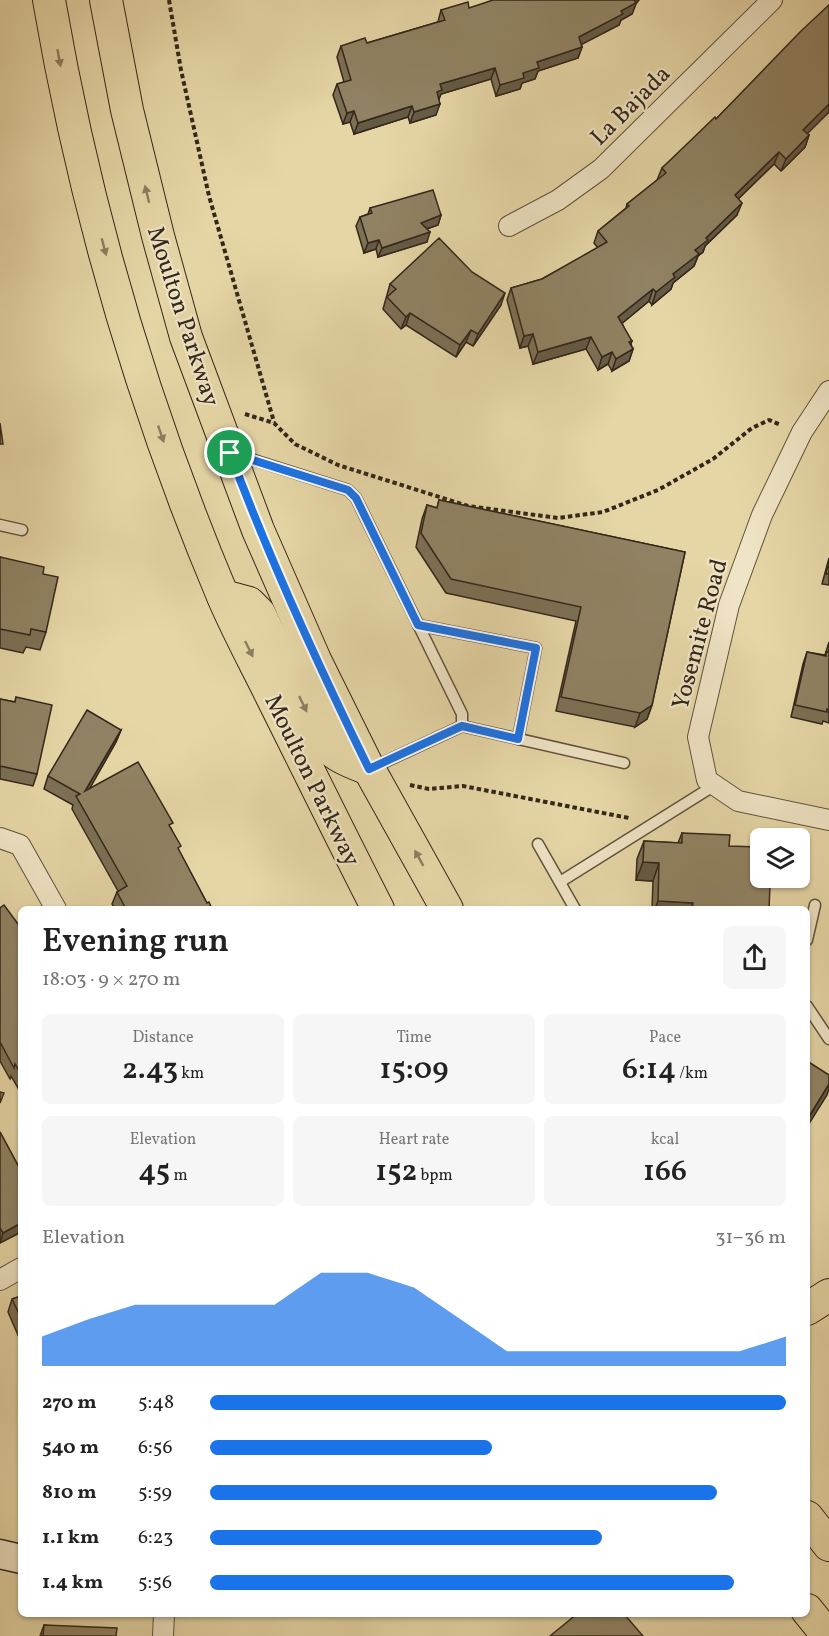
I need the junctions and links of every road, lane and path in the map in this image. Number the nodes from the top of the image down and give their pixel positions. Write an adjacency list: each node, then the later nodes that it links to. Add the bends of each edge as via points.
1 (50, 0): 13 (main road, Moulton Parkway, one-way to 13, via 61,70 115,289 176,479)
2 (106, 0): 7 (main road, Moulton Parkway, one-way to 2, via 186,337 158,236 127,110)
3 (169, 0): 8 (path, via 209,196)
4 (772, 0): 5 (street, La Bajada, via 601,169 558,200)
5 (509, 226)
6 (829, 391): 9 (street, Yosemite Road)
7 (212, 404): 8 (path); 10 (main road, Moulton Parkway)
8 (274, 423): 9 (path, via 295,444 338,465 468,506 558,518 603,512 658,490 713,459 752,428 769,420)
9 (802, 432): 19 (street, Yosemite Road, via 762,515 729,605 698,737 707,780)
10 (230, 453): 14 (lane, via 348,490 356,498); 18 (main road, Moulton Parkway, via 315,660)
11 (0, 525): 12 (lane)
12 (22, 530)
13 (223, 596): 18 (main road, one-way to 18, via 249,603 259,613 326,748); 27 (main road, Moulton Parkway, one-way to 27)
14 (418, 625): 15 (lane, via 462,714); 16 (lane, via 536,648)
15 (462, 726): 16 (lane); 18 (lane)
16 (518, 739): 17 (lane)
17 (624, 763)
18 (371, 773): 21 (path, via 429,789 463,786); 28 (main road, Moulton Parkway, one-way to 18)
19 (715, 785): 20 (street, via 738,801); 21 (lane)
20 (829, 820)
21 (655, 823): 24 (lane)
22 (0, 838): 26 (street, via 20,846)
23 (538, 844): 24 (lane)
24 (560, 882): 29 (lane)
25 (815, 904): 30 (lane)
26 (54, 906)
27 (377, 906)
28 (445, 906)
29 (573, 906)
30 (810, 926)
31 (810, 1010): 32 (lane)
32 (829, 1039)
33 (18, 1270): 34 (street)
34 (0, 1280)
35 (829, 1294): 36 (main road)
36 (810, 1307)
37 (810, 1521): 38 (main road)
38 (829, 1545)
39 (0, 1554): 40 (street)
40 (18, 1558)
41 (810, 1614): 44 (main road)
42 (164, 1617): 43 (street)
43 (163, 1636)
44 (828, 1636)

